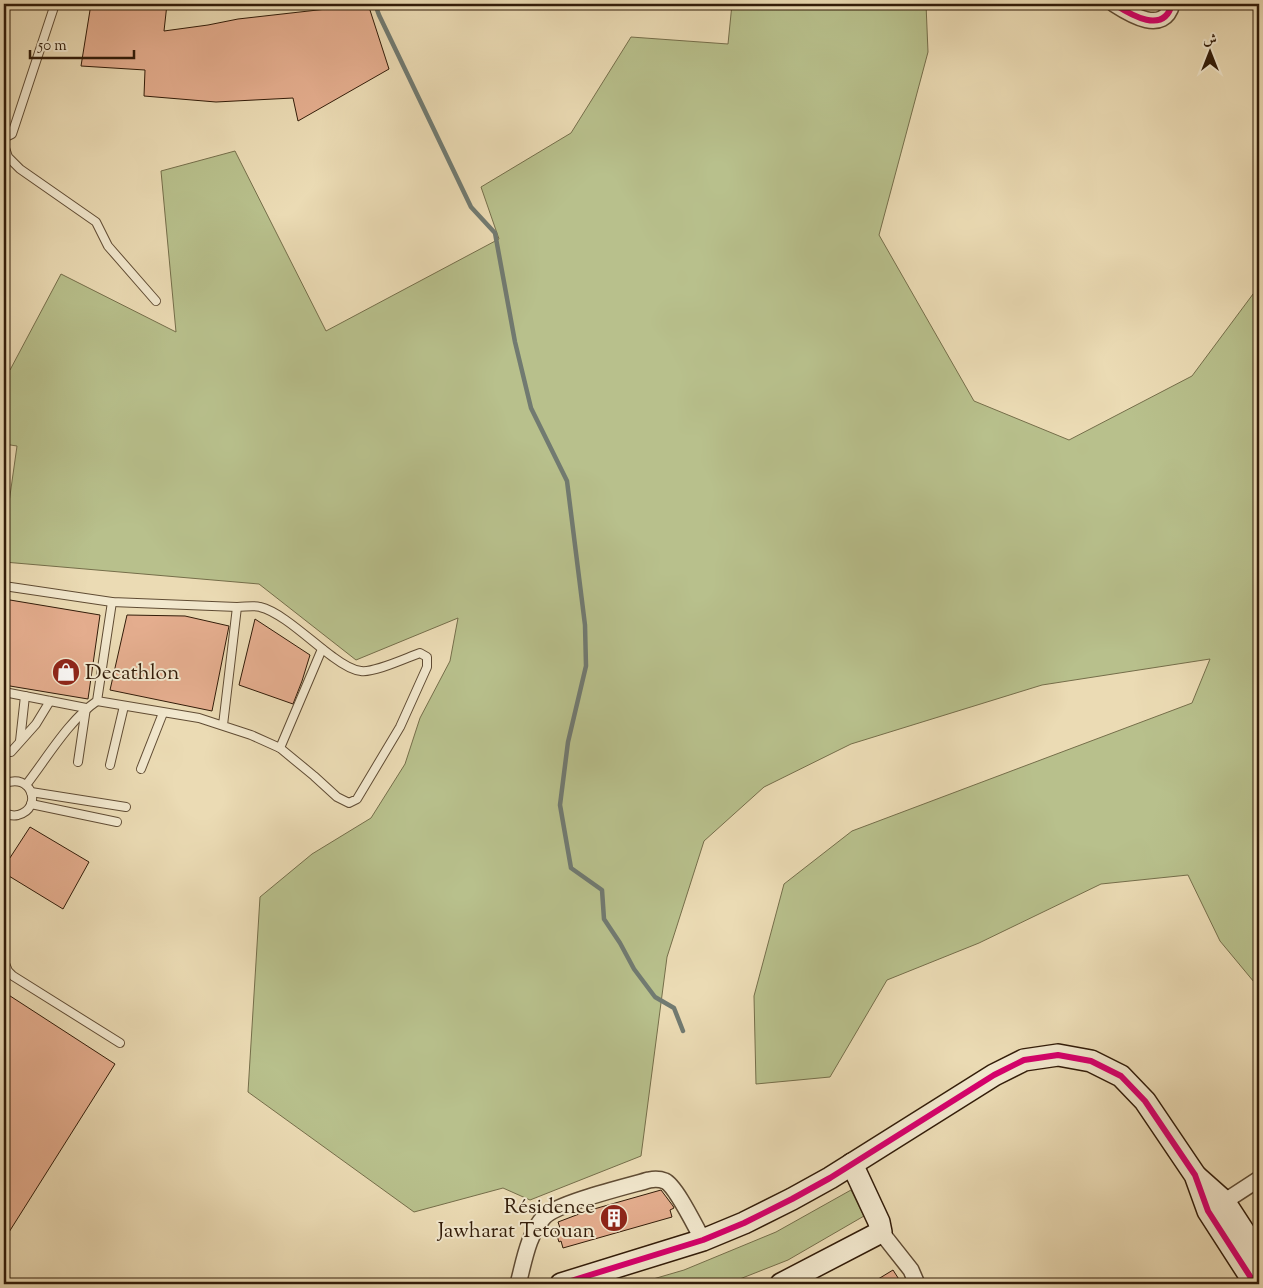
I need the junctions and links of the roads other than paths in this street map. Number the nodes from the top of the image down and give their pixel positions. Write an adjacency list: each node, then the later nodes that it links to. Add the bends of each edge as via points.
1 (55, 4): 4 (lane, via 12,134)
2 (1114, 4): 3 (street, via 1152,21 1165,17)
3 (1172, 4)
4 (4, 138)
5 (4, 145): 6 (lane, via 8,156 20,169 96,222 108,246)
6 (156, 301)
7 (4, 586): 8 (lane)
8 (112, 602): 9 (lane); 14 (lane)
9 (237, 607): 10 (lane, via 270,610); 18 (lane)
10 (322, 649): 20 (lane); 20 (lane, via 350,668 361,671 420,653 427,657 427,667 400,727 353,802 337,797)
11 (4, 692): 12 (lane)
12 (25, 696): 13 (lane); 19 (lane)
13 (50, 701): 16 (lane); 19 (lane)
14 (97, 701): 15 (lane); 16 (lane)
15 (124, 706): 17 (lane); 23 (lane)
16 (86, 708): 22 (lane); 26 (lane)
17 (163, 713): 18 (lane); 24 (lane)
18 (223, 725): 20 (lane)
19 (20, 742): 21 (lane, via 11,752)
20 (280, 748)
21 (4, 751)
22 (78, 762)
23 (110, 765)
24 (141, 769)
25 (4, 784): 26 (lane, via 20,781)
26 (26, 785): 27 (lane)
27 (31, 792): 28 (lane); 29 (lane)
28 (31, 804): 30 (lane, via 16,816); 31 (lane)
29 (126, 807)
30 (5, 815)
31 (117, 822)
32 (4, 961): 33 (lane, via 14,976)
33 (120, 1043)
34 (852, 1164): 36 (street, via 994,1075 1024,1060 1058,1055 1092,1060 1121,1076 1145,1101); 37 (street); 38 (street, via 792,1199)
35 (1259, 1179): 36 (street)
36 (1216, 1206): 39 (street); 44 (street)
37 (881, 1232): 42 (street); 43 (street, via 911,1270)
38 (703, 1240): 40 (street, via 666,1181 649,1180 549,1212 535,1231); 41 (street)
39 (1259, 1255)
40 (518, 1284)
41 (561, 1284)
42 (781, 1284)
43 (917, 1284)
44 (1255, 1284)

